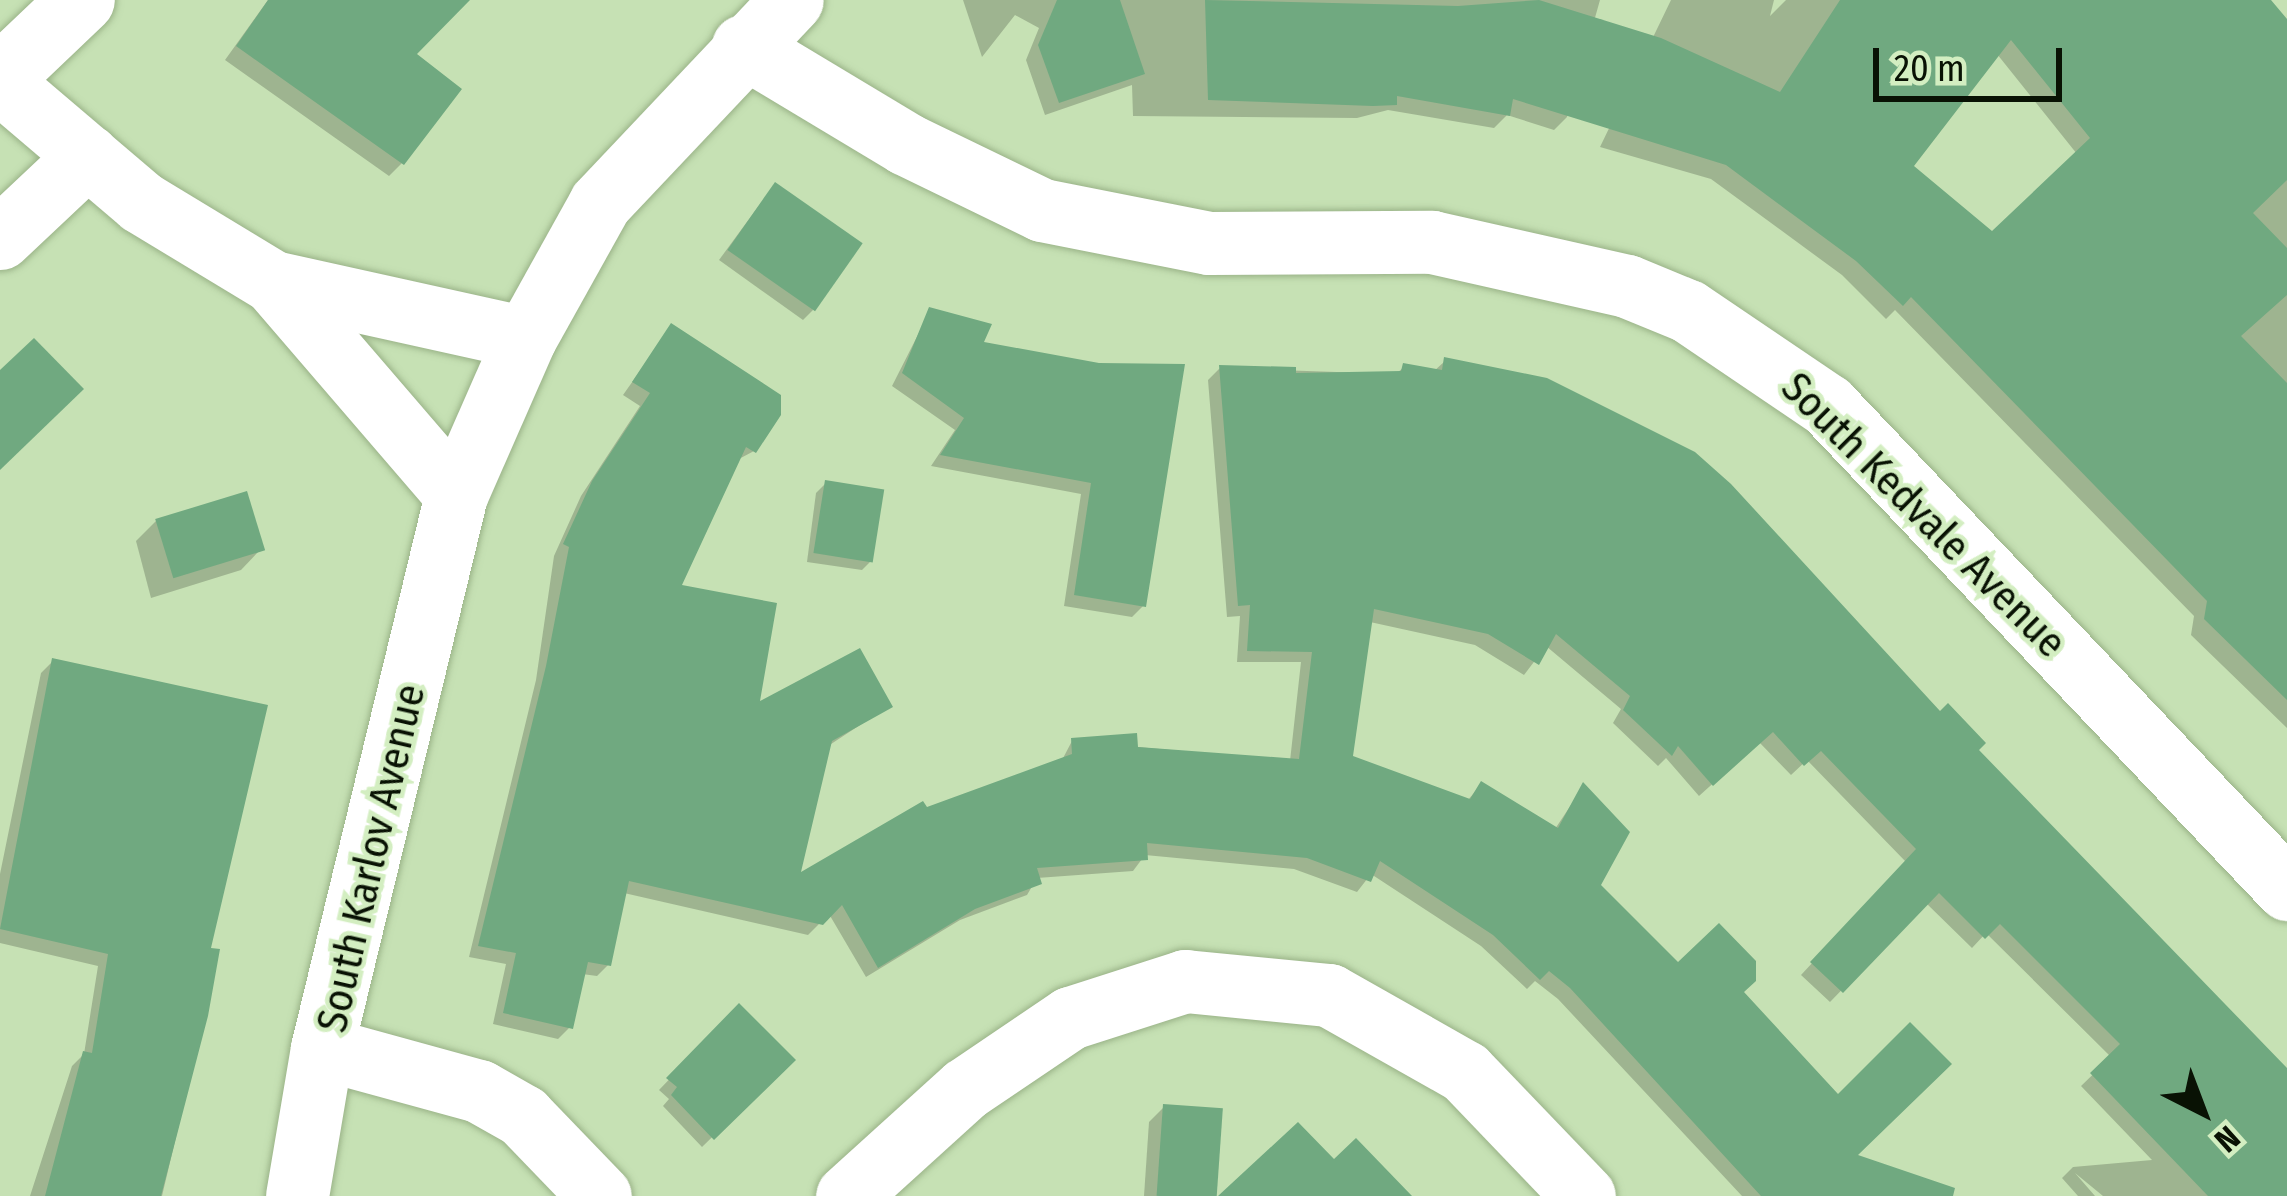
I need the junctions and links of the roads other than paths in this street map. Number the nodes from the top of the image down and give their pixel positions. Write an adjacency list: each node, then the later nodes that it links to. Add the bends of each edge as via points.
1 (82, 0): 4 (main road)
2 (792, 0): 3 (street, South Karlov Avenue)
3 (743, 46): 8 (street, South Karlov Avenue, via 600,203); 10 (street, South Kedvale Avenue, via 906,143 1042,210 1209,243 1432,242 1627,286 1688,311 1826,405)
4 (0, 80): 5 (street)
5 (87, 157): 6 (street); 7 (street, via 141,202)
6 (0, 238)
7 (273, 282): 8 (street); 9 (street)
8 (525, 338): 9 (street, South Karlov Avenue)
9 (456, 495): 11 (street, South Karlov Avenue)
10 (2287, 890)
11 (322, 1048): 12 (street); 13 (street, South Karlov Avenue, via 479,1091 523,1116)
12 (297, 1196)
13 (600, 1196)
14 (848, 1196): 15 (street, via 965,1089 1070,1018 1185,981 1329,995 1465,1072)
15 (1584, 1196)

